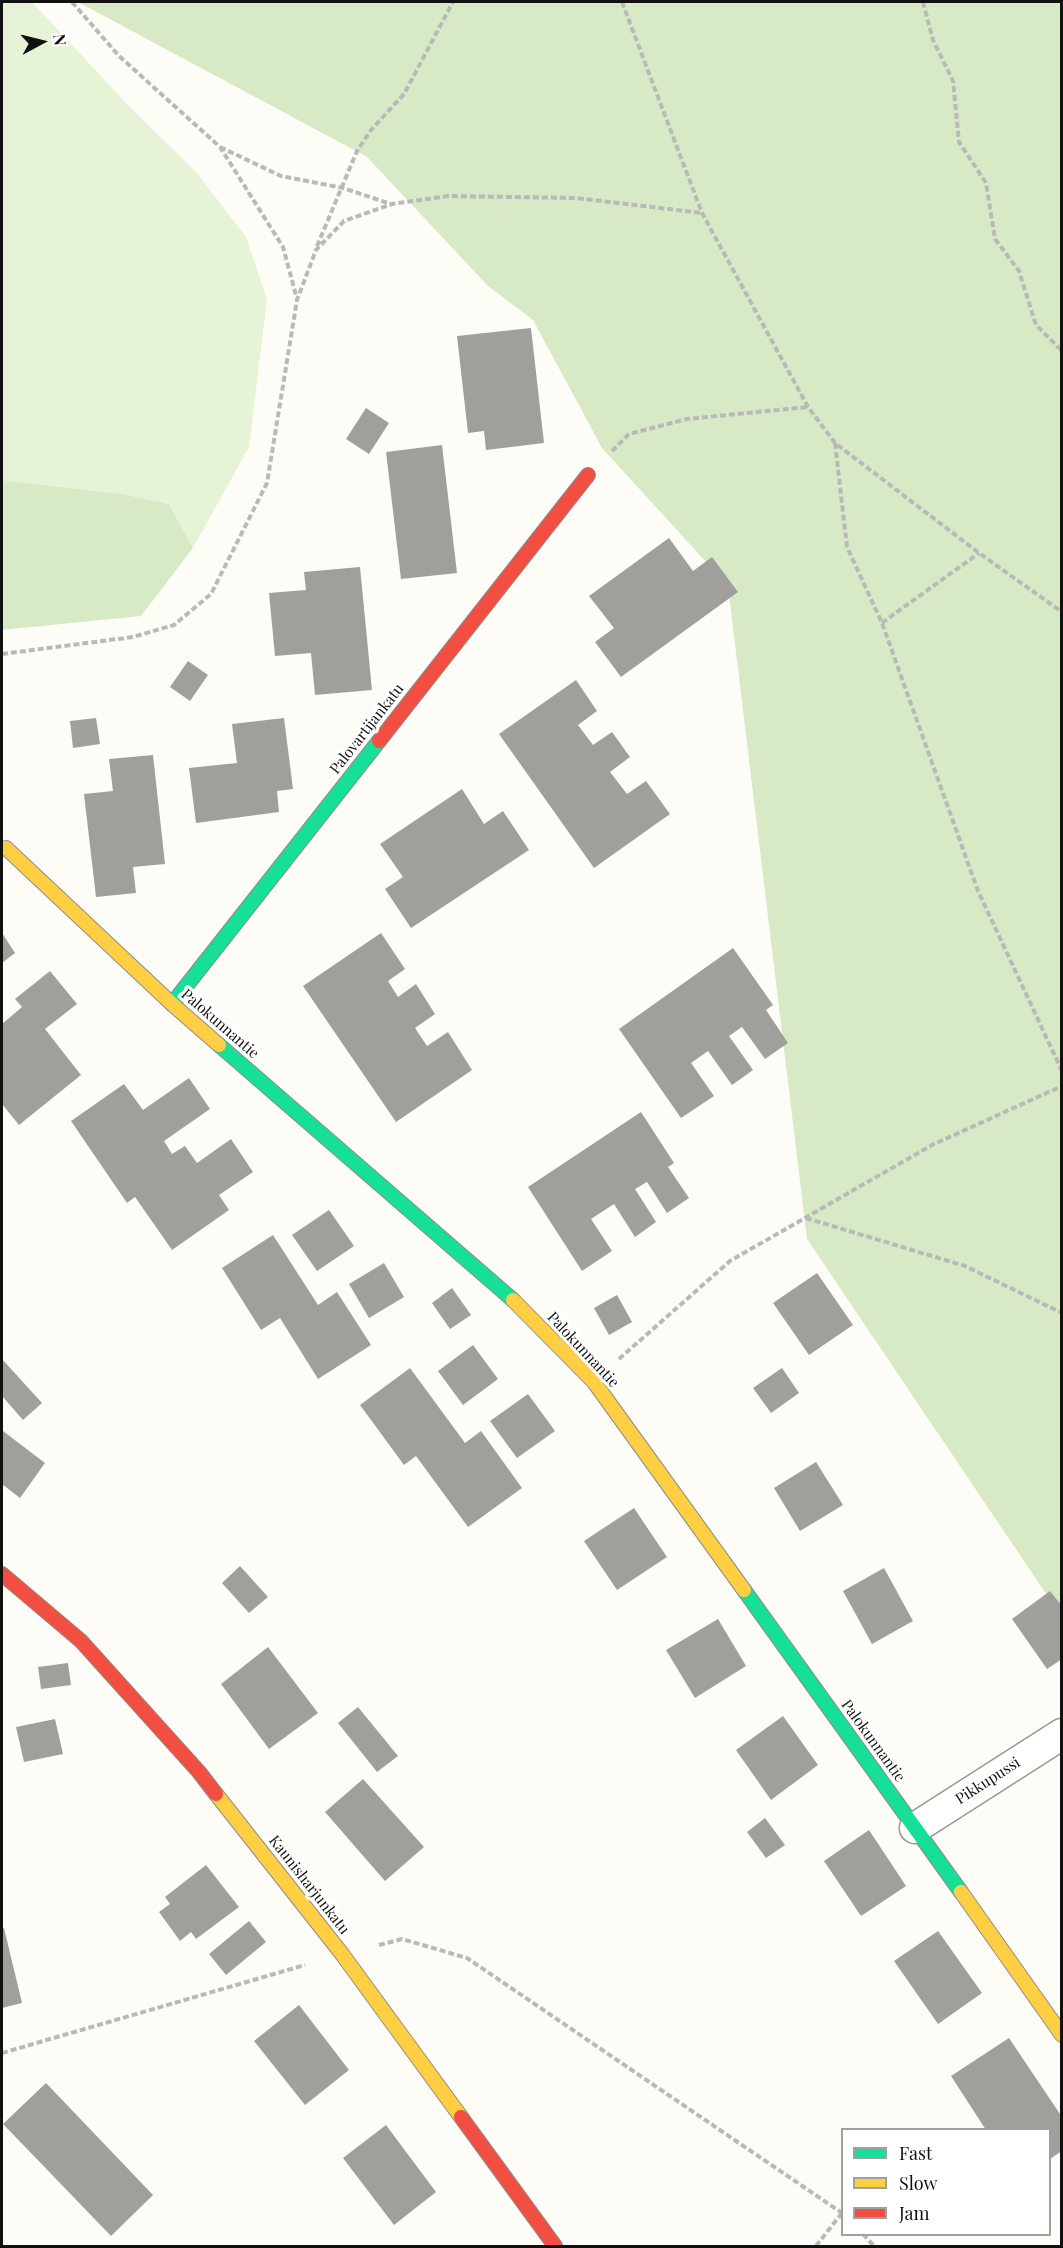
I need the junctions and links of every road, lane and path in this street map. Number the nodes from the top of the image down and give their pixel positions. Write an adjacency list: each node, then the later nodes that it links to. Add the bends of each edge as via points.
1 (72, 2): 5 (path, via 119,56)
2 (453, 2): 6 (path, via 404,94 357,151)
3 (622, 2): 8 (path)
4 (923, 2): 11 (path, via 933,40 953,81 958,142 986,183 994,239 1019,271 1036,325)
5 (220, 147): 6 (path, via 281,176); 10 (path, via 283,247)
6 (343, 188): 7 (path); 9 (path)
7 (392, 204): 8 (path, via 448,196 576,198); 9 (path, via 344,221)
8 (702, 213): 12 (path)
9 (316, 250): 10 (path)
10 (297, 300): 18 (path, via 267,483 211,594 174,625 133,638)
11 (1062, 351)
12 (808, 407): 13 (path); 14 (path, via 687,419 629,434)
13 (835, 443): 15 (path); 17 (path, via 847,547)
14 (588, 475): 20 (street, Palovartijankatu)
15 (979, 553): 16 (path); 17 (path)
16 (1062, 612)
17 (882, 623): 21 (path, via 978,891)
18 (2, 654)
19 (6, 848): 20 (street, Palokunnantie)
20 (171, 1004): 25 (street, Palokunnantie, via 517,1304)
21 (1062, 1071)
22 (1062, 1086): 23 (path, via 932,1145)
23 (805, 1217): 24 (path, via 965,1266); 25 (path, via 730,1260)
24 (1062, 1313)
25 (594, 1382): 28 (street, Palokunnantie)
26 (2, 1574): 29 (street, Kaunisharjunkatu, via 81,1641 183,1755)
27 (1062, 1734): 28 (street, Pikkupussi)
28 (915, 1828): 30 (street, Palokunnantie)
29 (342, 1954): 31 (path); 32 (path, via 402,1939 468,1958); 34 (street, Kaunisharjunkatu)
30 (1062, 2035)
31 (2, 2053)
32 (841, 2212)
33 (841, 2216): 35 (path)
34 (555, 2247)
35 (816, 2247)

